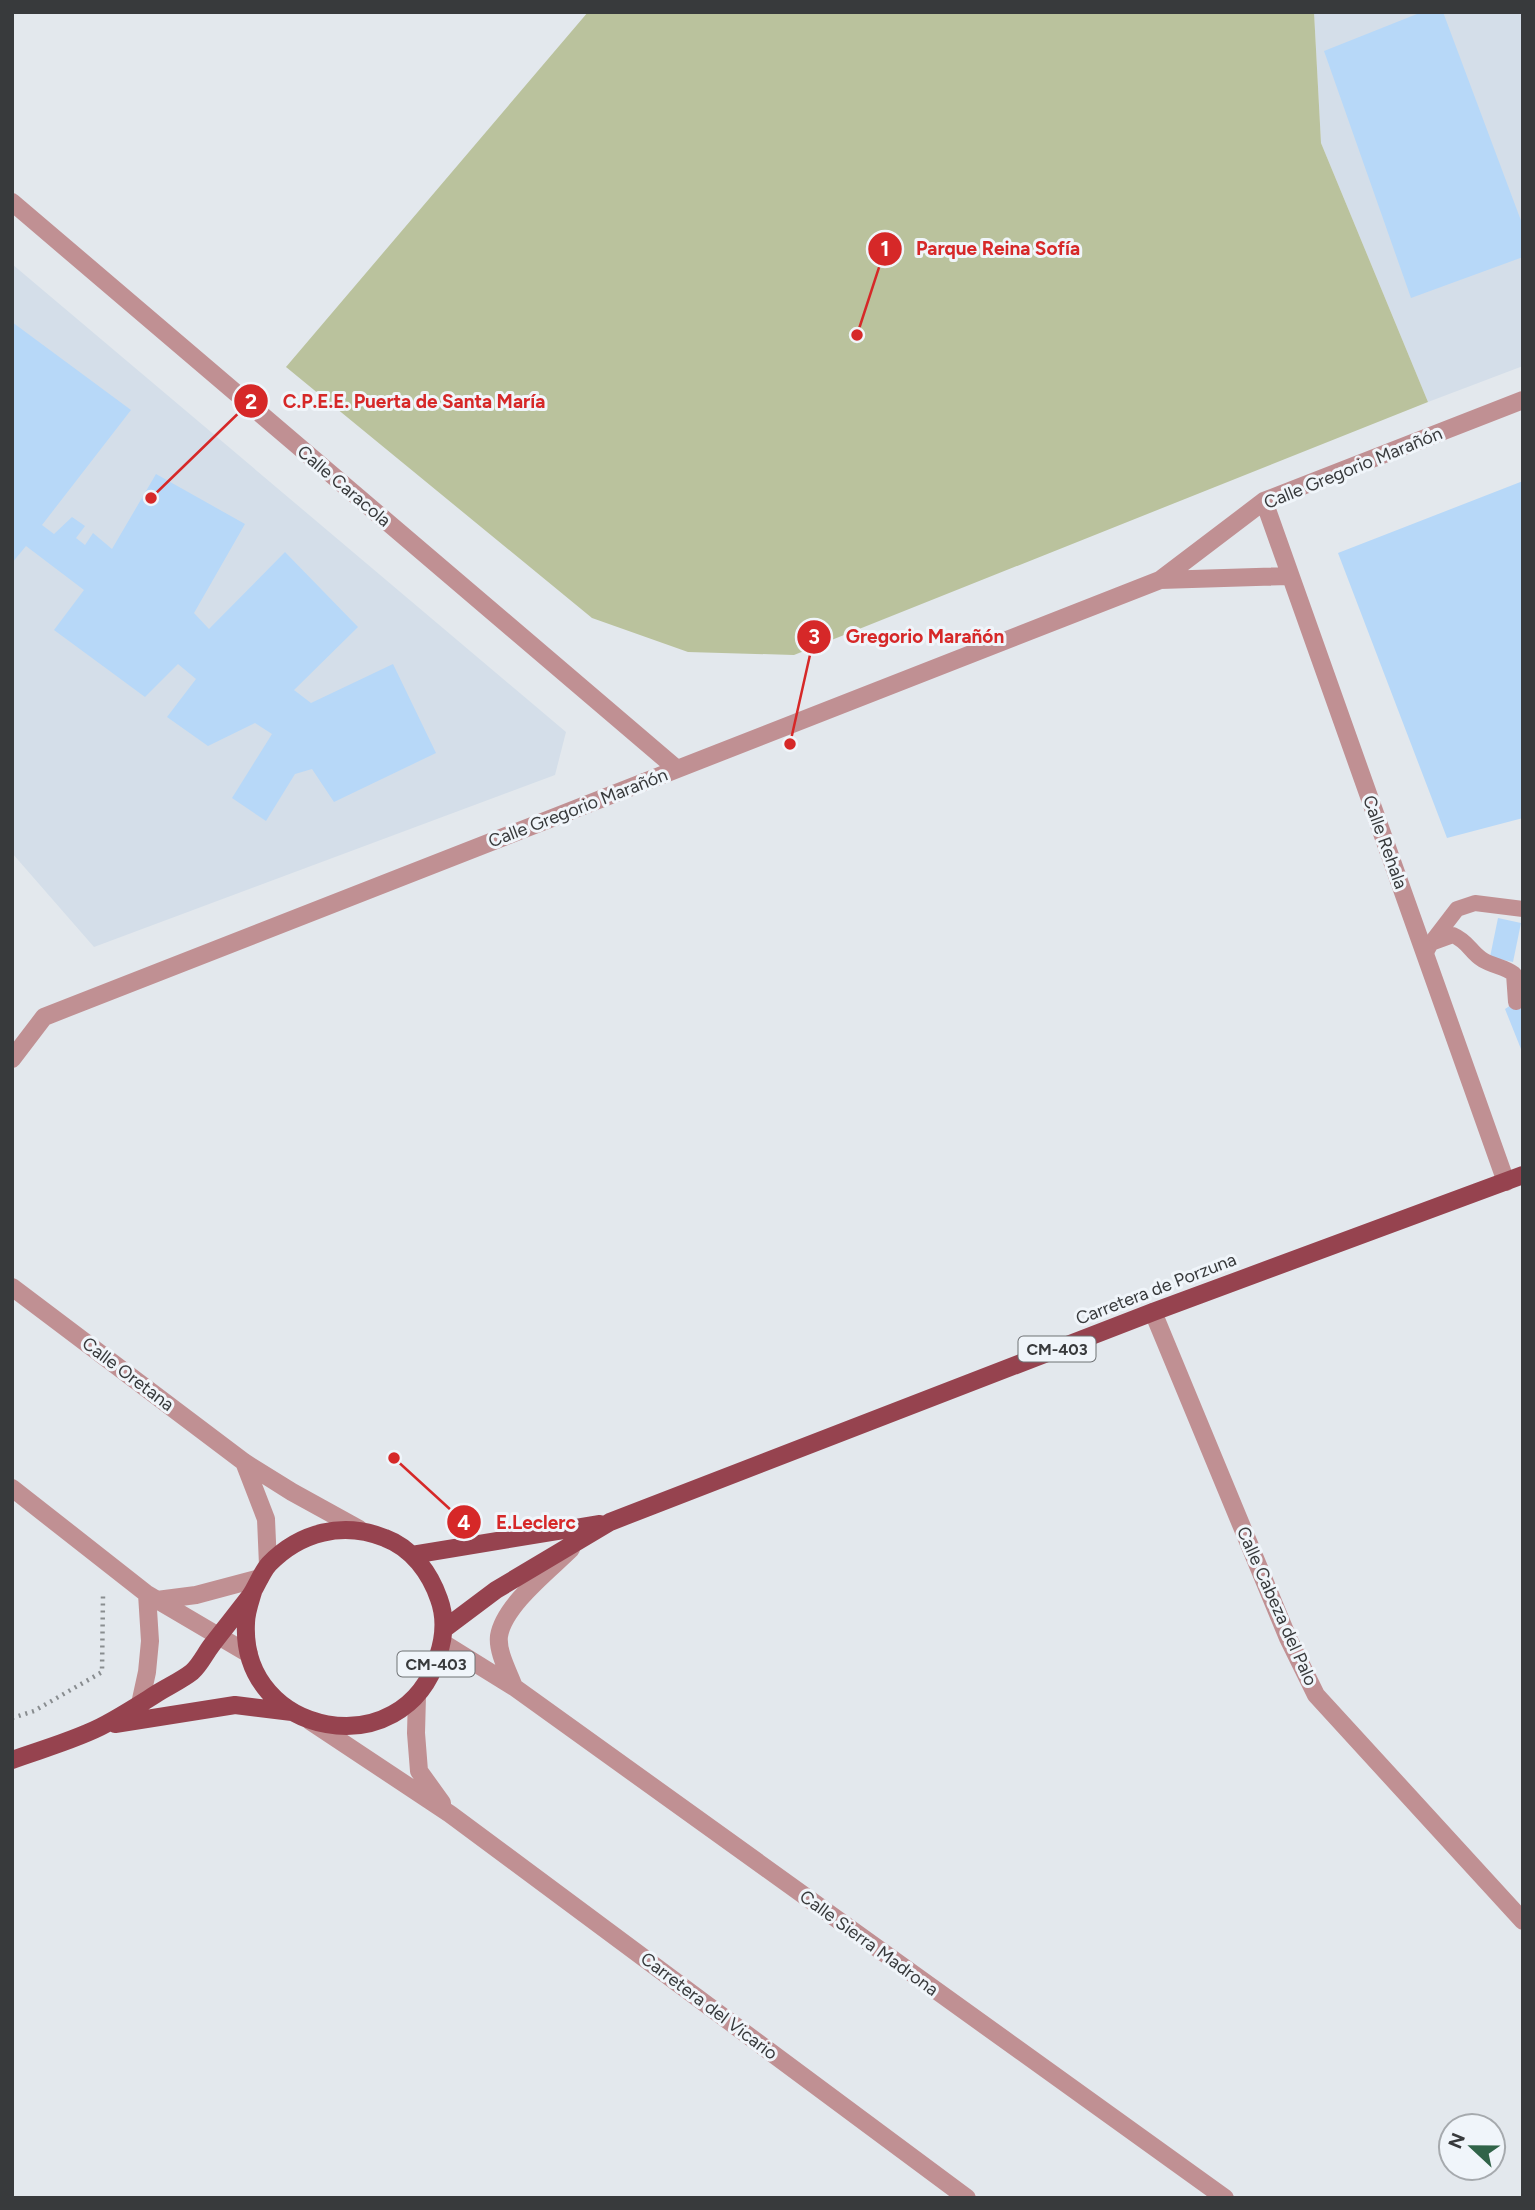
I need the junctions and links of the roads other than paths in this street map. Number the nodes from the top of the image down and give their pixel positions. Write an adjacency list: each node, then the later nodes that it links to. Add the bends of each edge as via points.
1 (12, 202): 6 (street, Calle Caracola)
2 (1523, 400): 3 (street, Calle Gregorio Marañón)
3 (1264, 502): 4 (street, Calle Rehala); 5 (street, Calle Gregorio Marañón)
4 (1290, 576): 5 (street, Calle Gregorio Marañón); 8 (street, Calle Rehala)
5 (1160, 580): 6 (street, Calle Gregorio Marañón)
6 (677, 769): 11 (street, Calle Gregorio Marañón, via 44,1017)
7 (1521, 910): 8 (lane, via 1475,903 1457,909)
8 (1428, 949): 9 (lane, via 1453,935 1465,940 1486,962); 12 (street, Calle Rehala)
9 (1515, 971): 10 (lane)
10 (1516, 1002)
11 (12, 1059)
12 (1514, 1179): 14 (main road, Carretera de Porzuna / CM-403)
13 (12, 1287): 15 (street, Calle Oretana)
14 (1153, 1312): 17 (main road, Carretera de Porzuna / CM-403); 34 (street, Calle Cabeza del Palo, via 1287,1638 1316,1695)
15 (244, 1462): 18 (street, Calle Oretana); 21 (street, via 266,1519)
16 (12, 1488): 22 (street)
17 (610, 1522): 19 (main road, Carretera de Porzuna / CM-403); 20 (main road, Carretera de Porzuna / CM-403)
18 (359, 1529): 20 (main road, CM-403, via 387,1538); 21 (main road, CM-403, via 325,1531 293,1543)
19 (581, 1540): 24 (main road, Carretera de Porzuna / CM-403, via 496,1590); 26 (street, via 509,1612 499,1636)
20 (412, 1555): 24 (main road, CM-403, via 430,1577 440,1602)
21 (260, 1578): 22 (street, via 196,1595); 23 (main road, CM-403); 25 (main road, CM-403, via 246,1623)
22 (152, 1597): 23 (street); 28 (street)
23 (219, 1636): 25 (street); 28 (main road, CM-403, via 192,1671)
24 (443, 1636): 26 (street, Calle Sierra Madrona); 27 (main road, CM-403, via 434,1671)
25 (249, 1654): 29 (main road, CM-403, via 273,1696)
26 (514, 1688): 36 (street, Calle Sierra Madrona)
27 (417, 1696): 30 (main road, CM-403, via 394,1714 367,1724 338,1727); 33 (street, Carretera del Vicario, via 419,1771)
28 (140, 1704): 31 (main road, CM-403)
29 (292, 1712): 30 (main road, CM-403); 31 (main road, CM-403, via 235,1705)
30 (310, 1721): 33 (street, Carretera del Vicario)
31 (105, 1725): 32 (main road, CM-403)
32 (12, 1760)
33 (450, 1814): 35 (street, Carretera del Vicario)
34 (1523, 1921)
35 (967, 2198)
36 (1224, 2198)

